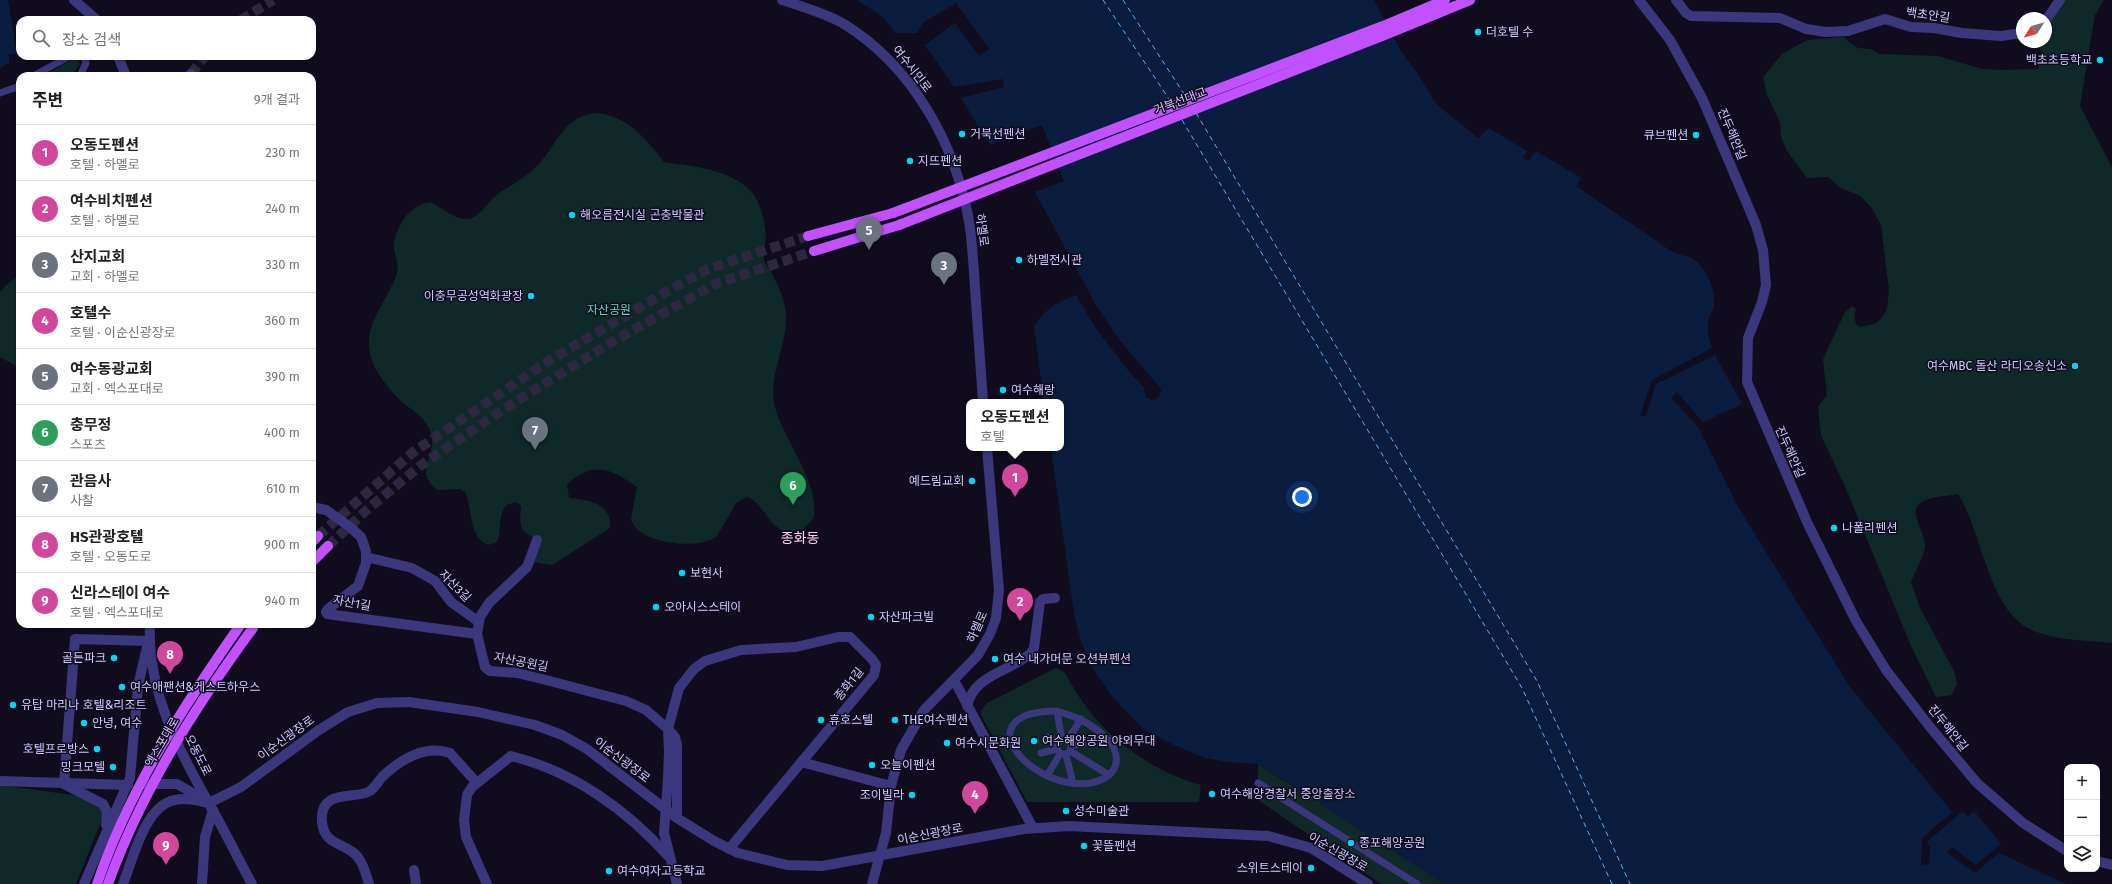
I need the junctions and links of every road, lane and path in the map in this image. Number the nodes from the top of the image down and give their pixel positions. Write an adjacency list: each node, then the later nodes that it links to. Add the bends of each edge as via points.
1 (74, 0): 9 (street)
2 (782, 0): 19 (street, 여수시민로, via 813,10 843,24 874,45 891,61 934,122 949,153)
3 (1445, 0): 20 (main road, 거북선대교, bridge, via 894,213)
4 (1470, 0): 21 (main road, 거북선대교, bridge, via 899,225)
5 (1639, 0): 59 (street, 진두해안길, via 1670,40 1702,98 1756,225 1763,250 1766,285 1765,296 1748,338 1747,382 1807,522 1856,621 1886,670 1977,783 2023,823)
6 (1676, 0): 10 (street, 백초안길, via 1691,16 1780,18 1816,32 1848,31 1885,19 1911,27 1962,33 2001,36)
7 (2060, 0): 8 (street)
8 (2052, 12)
9 (92, 16)
10 (2016, 34)
11 (63, 60): 14 (street)
12 (85, 60): 15 (street)
13 (120, 60): 16 (street)
14 (41, 72)
15 (82, 72)
16 (124, 72)
17 (16, 87): 18 (street)
18 (0, 93)
19 (959, 183): 22 (street, 하멜로, via 972,243)
20 (808, 236)
21 (814, 251)
22 (983, 399)
23 (987, 451): 36 (street, 하멜로, via 999,582 998,608 992,630 984,645 974,660)
24 (316, 508): 27 (street, 자산1길, via 326,510 361,537)
25 (537, 540): 30 (street, 자산공원길, via 527,568 489,603)
26 (328, 546): 28 (main road)
27 (366, 557): 30 (street, 자산3길, via 412,568 435,580 451,602); 34 (street, 자산1길, via 358,586 328,609 327,614)
28 (316, 558)
29 (1055, 598): 37 (street, via 1043,599 1040,602 1034,648 1031,653 979,684 971,693)
30 (479, 622): 34 (street, 자산공원길)
31 (150, 628): 35 (street, 오동도로)
32 (239, 628): 67 (main road, 엑스포대로, bridge, via 207,672 154,758 105,859)
33 (254, 628): 68 (main road, 엑스포대로, bridge, via 217,678 164,764)
34 (477, 634): 40 (street, 자산공원길, via 487,670 542,679 626,701 646,710)
35 (149, 641): 52 (street, via 75,639); 53 (street, via 138,686 132,767); 55 (street, 오동도로, via 153,676 161,706 181,752)
36 (954, 680): 37 (street); 54 (street, 하멜로, via 916,721 899,755)
37 (967, 706): 57 (street)
38 (1057, 711): 39 (street); 43 (street); 47 (street, via 1025,716 1014,724 1010,735 1011,746 1021,759)
39 (1081, 719): 42 (street); 43 (street)
40 (668, 729): 45 (street, 종화1길, via 679,688 704,661 741,650 796,647 838,637 850,637 872,659 876,671); 56 (street, 자산공원길, via 674,735 677,745); 61 (street, bridge, via 664,833)
41 (1048, 737): 43 (street)
42 (1105, 737): 43 (street); 46 (street, via 1116,758 1115,767)
43 (1064, 747): 44 (street); 46 (street); 47 (street); 50 (street)
44 (1041, 753)
45 (801, 762): 54 (street); 60 (street, 종화1길)
46 (1109, 775): 50 (street, via 1093,782)
47 (1047, 776): 50 (street)
48 (0, 781): 52 (street, 오동도로)
49 (477, 782): 61 (street, via 511,756 542,765 579,783 617,808 640,826); 72 (street, via 450,753 423,750 389,772 369,791 342,795 329,802 322,816 324,828 334,843 358,857); 74 (street, via 467,794 464,824 468,845)
50 (1073, 783)
51 (1258, 783): 78 (street)
52 (64, 784): 53 (street, 오동도로); 58 (street, via 103,804 107,812)
53 (128, 785): 55 (street, 오동도로, via 172,782 188,789); 58 (street)
54 (891, 786): 62 (street, 하멜로, via 886,833)
55 (211, 806): 56 (street, 이순신광장로, via 344,713 366,705 409,702 478,712 535,725 562,735 588,749); 69 (street, via 188,799 174,800 156,810 145,828); 70 (street, via 205,837); 71 (street, 오동도로)
56 (677, 818): 60 (street, 이순신광장로)
57 (1032, 828): 62 (street, 이순신광장로); 77 (street, 이순신광장로, via 1069,826 1268,836 1311,848)
58 (106, 830): 66 (street)
59 (2064, 848)
60 (729, 849): 62 (street, 이순신광장로, via 765,860 802,867)
61 (669, 857): 75 (street)
62 (879, 857): 76 (street, 하멜로)
63 (2100, 862): 64 (street)
64 (2112, 865)
65 (414, 870): 73 (street)
66 (86, 882)
67 (97, 884)
68 (108, 884)
69 (123, 884)
70 (202, 884)
71 (252, 884)
72 (369, 884)
73 (416, 884)
74 (487, 884)
75 (677, 884)
76 (872, 884)
77 (1368, 884)
78 (1417, 884)

